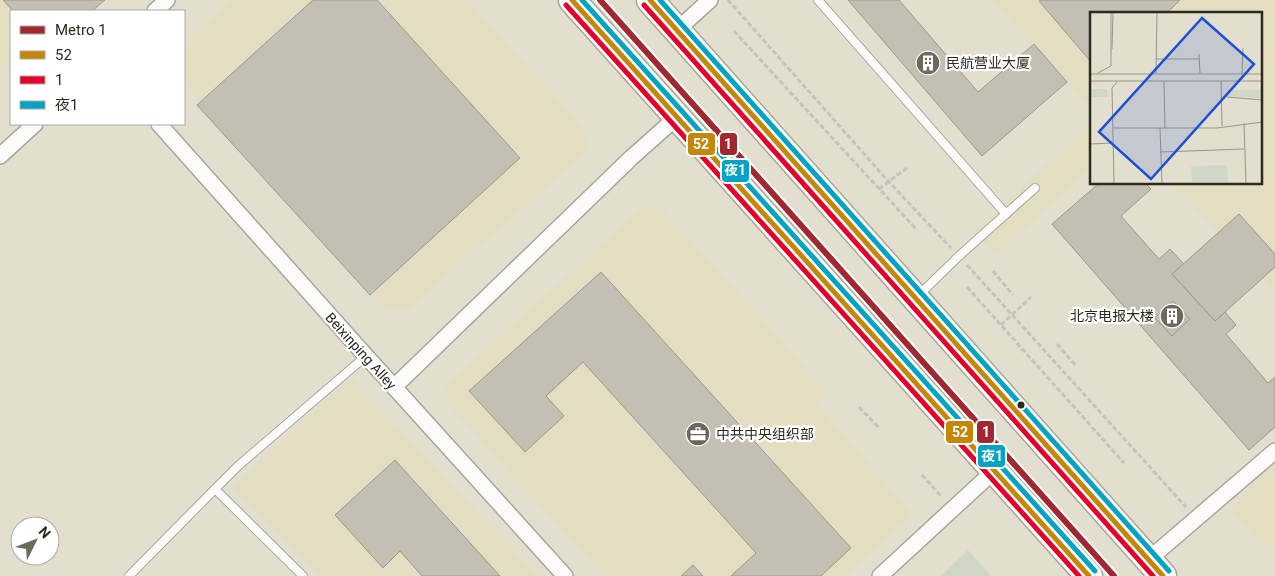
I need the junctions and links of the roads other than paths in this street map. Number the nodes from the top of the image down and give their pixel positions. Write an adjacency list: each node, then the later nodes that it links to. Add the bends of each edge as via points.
1 (166, 0): 6 (street)
2 (572, 0): 8 (highway)
3 (650, 0): 7 (highway)
4 (710, 0): 7 (street)
5 (818, 0): 13 (lane)
6 (156, 10)
7 (677, 30): 14 (highway)
8 (677, 116): 16 (street); 18 (highway)
9 (34, 125): 11 (street)
10 (160, 125): 15 (street, Beixinping Alley)
11 (3, 146)
12 (1035, 188): 13 (lane)
13 (1006, 214): 14 (lane)
14 (916, 299): 20 (highway)
15 (366, 356): 16 (street, Beixinping Alley); 19 (lane)
16 (394, 387): 23 (street, Beixinping Alley)
17 (1275, 451): 20 (street)
18 (995, 470): 24 (street); 25 (highway)
19 (214, 489): 21 (lane); 22 (lane)
20 (1156, 568)
21 (129, 576)
22 (303, 576)
23 (565, 576)
24 (880, 576)
25 (1089, 576)

